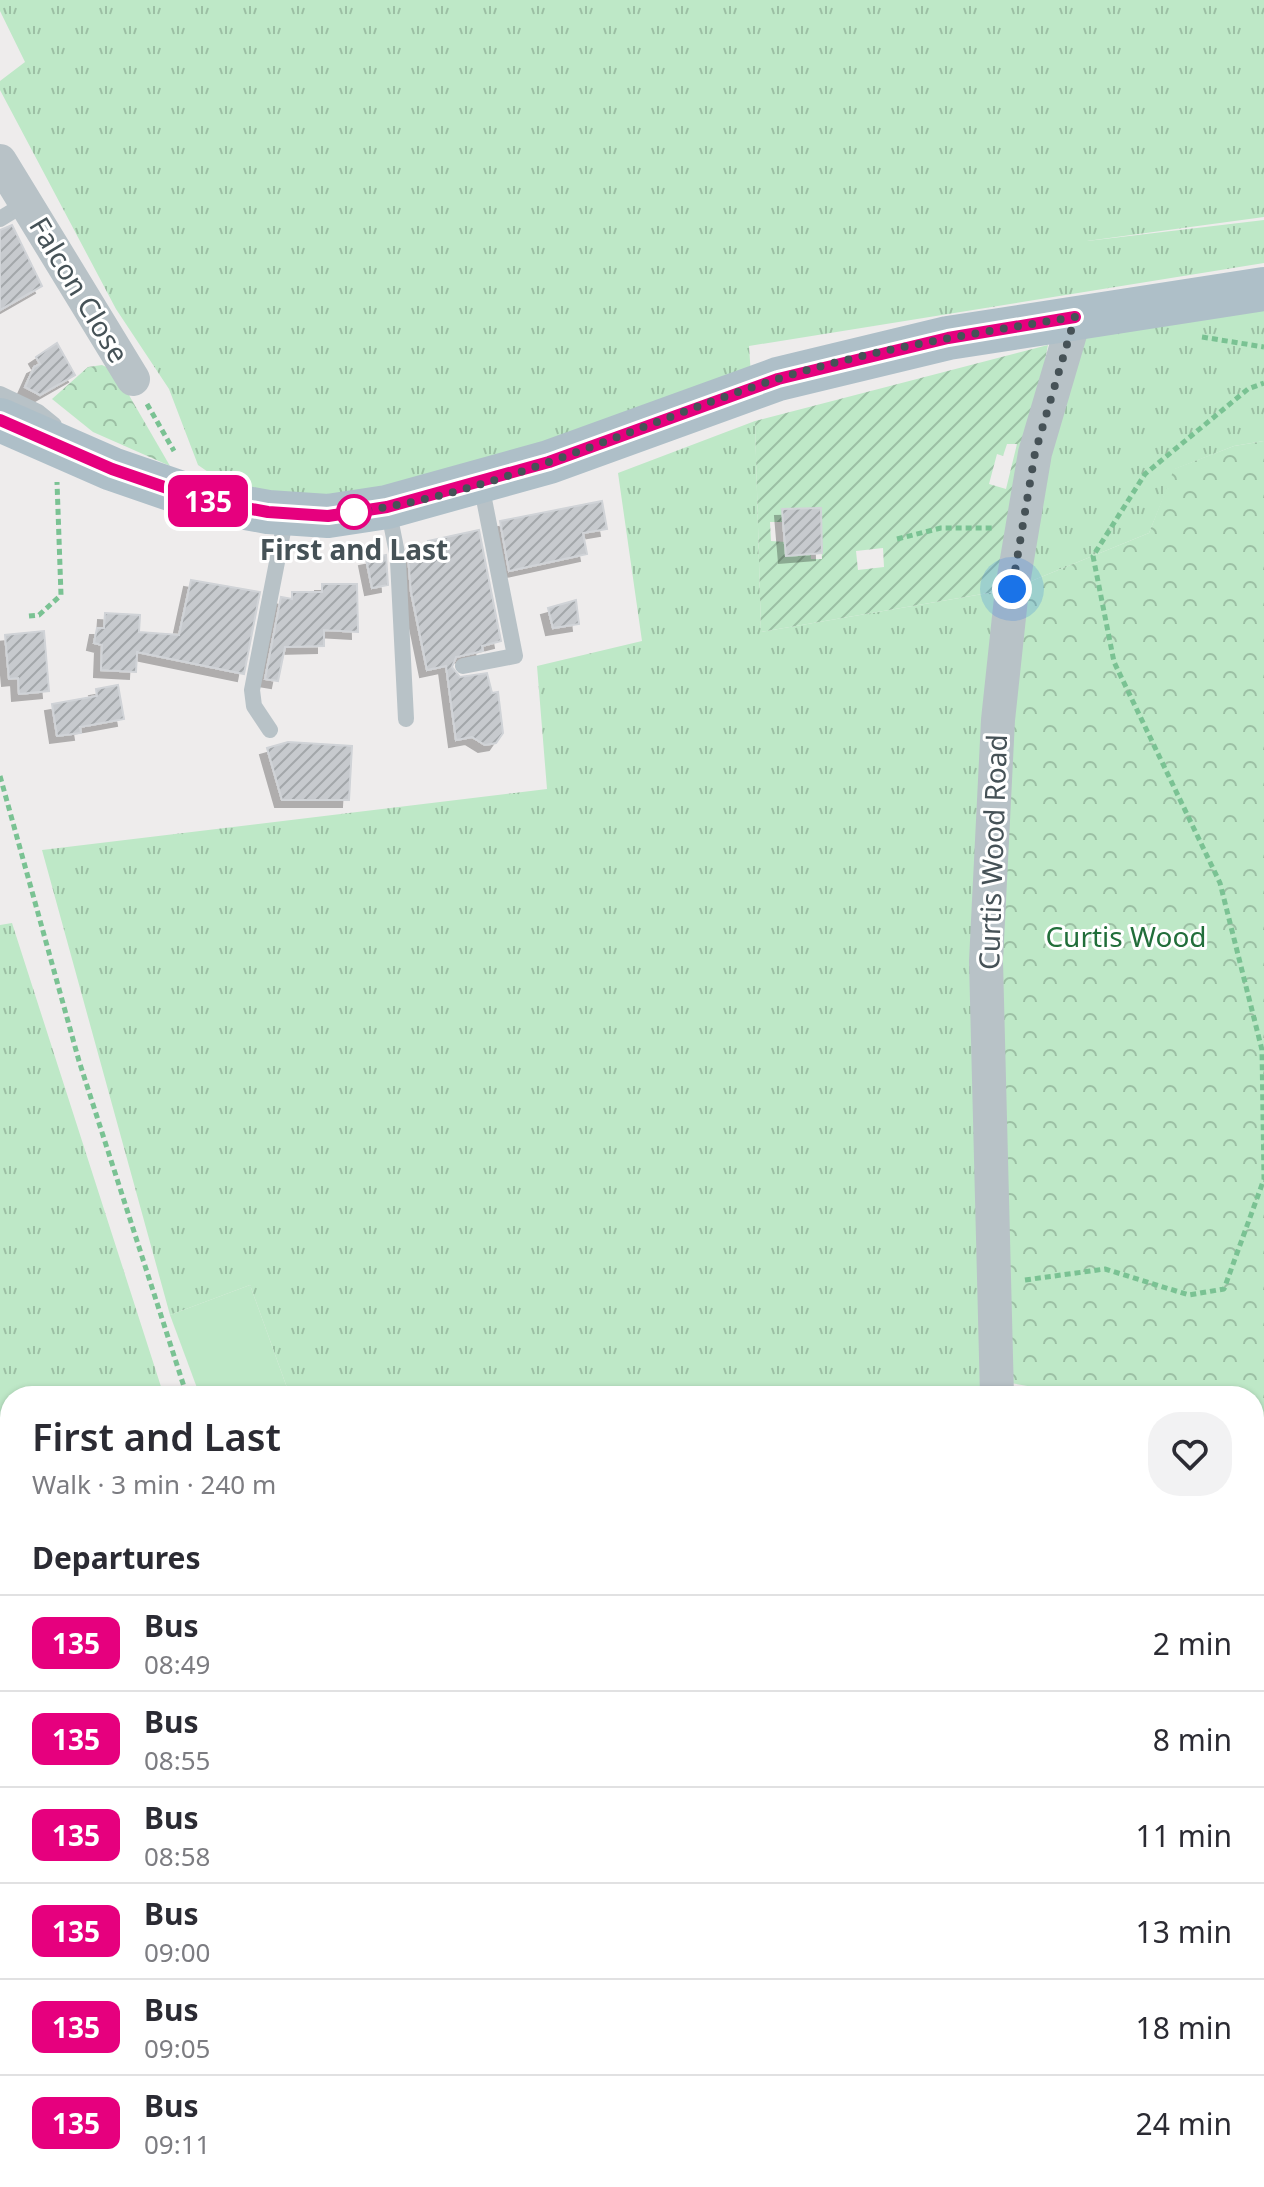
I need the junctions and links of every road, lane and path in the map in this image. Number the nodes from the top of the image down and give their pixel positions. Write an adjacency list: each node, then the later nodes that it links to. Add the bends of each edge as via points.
1 (0, 161): 2 (street, Falcon Close)
2 (13, 211): 5 (street, Falcon Close)
3 (1264, 289): 4 (main road)
4 (1075, 317): 10 (main road, via 948,338 778,379); 14 (street, Curtis Wood Road, via 1035,453)
5 (133, 379): 11 (path)
6 (1264, 383): 21 (path, via 1248,389 1145,474 1093,556 1114,662 1220,883 1262,1050 1264,1179 1224,1289 1189,1295 1105,1269)
7 (0, 394): 9 (lane, via 38,412 63,432)
8 (0, 420): 9 (main road)
9 (68, 450): 11 (main road); 16 (path, via 61,595 39,615)
10 (481, 483): 12 (main road); 17 (lane, via 515,656)
11 (202, 500): 13 (main road)
12 (387, 507): 13 (main road, via 328,516); 18 (lane, via 397,557)
13 (287, 514): 19 (lane, via 252,690 254,706)
14 (1022, 532): 15 (path, via 973,525); 21 (street, Curtis Wood Road, via 998,720 986,961)
15 (897, 539)
16 (29, 616)
17 (463, 666)
18 (406, 719)
19 (270, 730)
20 (0, 776): 22 (path, via 79,1061)
21 (996, 1284): 23 (street, Curtis Wood Road)
22 (184, 1386)
23 (997, 1386)

